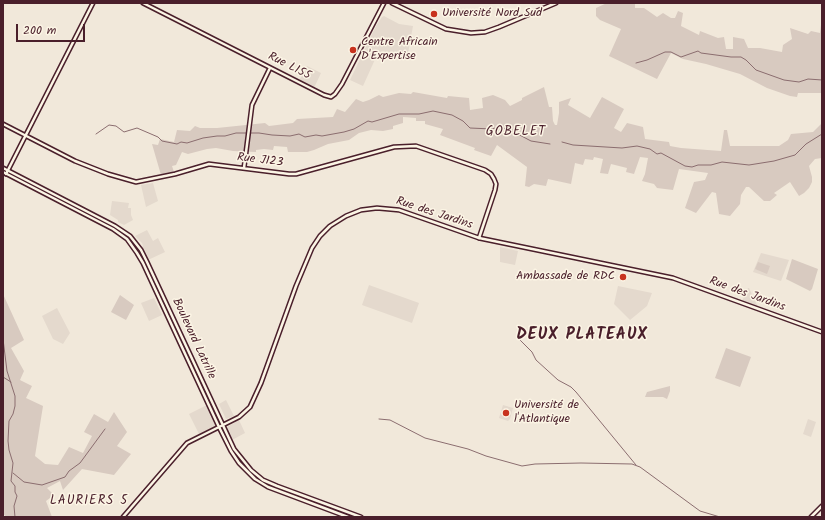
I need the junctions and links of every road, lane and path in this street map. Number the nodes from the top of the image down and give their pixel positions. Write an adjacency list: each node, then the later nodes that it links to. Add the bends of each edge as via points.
1 (93, 3): 8 (main road)
2 (143, 3): 6 (main road, Rue L155)
3 (384, 3): 6 (main road, Rue L155, via 334,96 325,96)
4 (392, 3): 5 (main road, via 436,26 471,33 485,32)
5 (556, 3)
6 (270, 68): 10 (main road, via 252,105)
7 (3, 124): 8 (main road, Rue J123)
8 (25, 136): 10 (main road, Rue J123, via 75,161 133,182 140,183 209,164); 11 (main road)
9 (3, 168): 11 (main road, Boulevard Latrille)
10 (244, 168): 12 (main road, Rue J123, via 296,174 394,147 422,148 491,174 496,184 495,190)
11 (6, 172): 14 (main road, Boulevard Latrille, via 115,226 130,236 146,259); 15 (main road, Boulevard Latrille, via 113,229 133,247 143,263)
12 (478, 238): 13 (main road, Rue des Jardins, via 673,278); 14 (main road, Rue des Jardins, via 391,208 360,210 335,222 320,236 308,254 253,403 243,414)
13 (822, 332)
14 (223, 425): 15 (main road, Rue des Jardins); 19 (main road, Boulevard Latrille, via 239,456 257,476)
15 (219, 427): 17 (main road, Rue des Jardins, via 187,443); 18 (main road, Boulevard Latrille, via 235,459 255,479 275,490)
16 (822, 506): 20 (main road)
17 (123, 517)
18 (348, 517)
19 (361, 517)
20 (811, 517)

